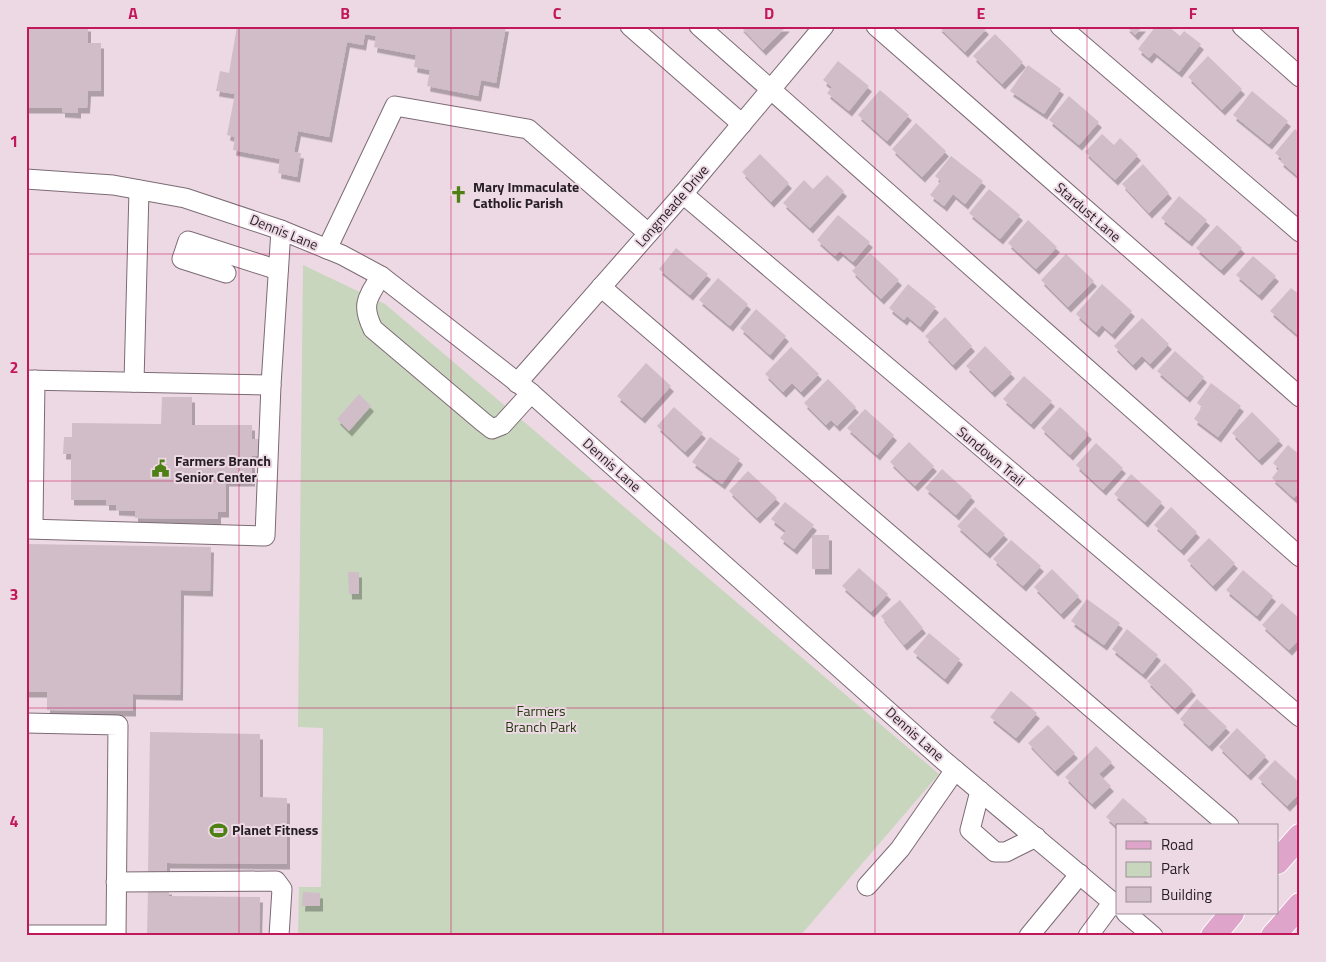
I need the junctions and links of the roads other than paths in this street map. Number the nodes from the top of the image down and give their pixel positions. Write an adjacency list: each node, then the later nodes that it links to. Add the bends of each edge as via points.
1 (630, 26): 9 (street)
2 (699, 26): 8 (street)
3 (824, 26): 8 (street, Longmeade Drive)
4 (876, 26): 25 (street, Stardust Lane)
5 (1060, 26): 14 (street)
6 (1242, 26): 7 (street)
7 (1300, 77)
8 (770, 90): 9 (street, Longmeade Drive); 27 (street)
9 (742, 124): 12 (street, Longmeade Drive)
10 (26, 179): 11 (street, Dennis Lane)
11 (139, 190): 13 (street, Dennis Lane, via 185,198); 22 (street)
12 (683, 194): 15 (street, Longmeade Drive); 28 (street, Sundown Trail)
13 (281, 230): 16 (street, Dennis Lane); 17 (street)
14 (1300, 232)
15 (648, 233): 16 (street, via 528,129 395,106); 20 (street, Longmeade Drive)
16 (327, 249): 19 (street, Dennis Lane)
17 (278, 270): 18 (street, via 188,241 182,259); 23 (street)
18 (226, 273)
19 (381, 276): 24 (street, Dennis Lane); 24 (street, Longmeade Drive, via 368,296 366,314 373,329 482,422 492,429 502,425)
20 (601, 287): 24 (street, Longmeade Drive); 32 (street)
21 (31, 380): 22 (street); 26 (street, via 33,523)
22 (134, 382): 23 (street)
23 (270, 385): 26 (street, via 265,536)
24 (524, 388): 30 (street, Dennis Lane)
25 (1300, 397)
26 (27, 529)
27 (1300, 557)
28 (1300, 717)
29 (26, 723): 37 (street, via 118,725)
30 (955, 770): 31 (street, Dennis Lane); 38 (street, via 900,849)
31 (980, 791): 34 (street, Dennis Lane); 34 (street, via 970,830 995,852 1006,852)
32 (1228, 824)
33 (1300, 836): 35 (main road)
34 (1036, 837): 36 (street, Dennis Lane)
35 (1278, 861)
36 (1080, 874): 39 (street, Dennis Lane); 48 (street)
37 (116, 882): 46 (street); 47 (street, via 276,881 282,889)
38 (867, 886)
39 (1116, 904)
40 (1300, 905): 51 (main road)
41 (1116, 910): 44 (street)
42 (1127, 914): 49 (street, Dennis Lane)
43 (1231, 914): 50 (main road)
44 (1095, 933)
45 (26, 935): 46 (street)
46 (116, 935)
47 (279, 936)
48 (1028, 936)
49 (1153, 936)
50 (1213, 936)
51 (1273, 936)

